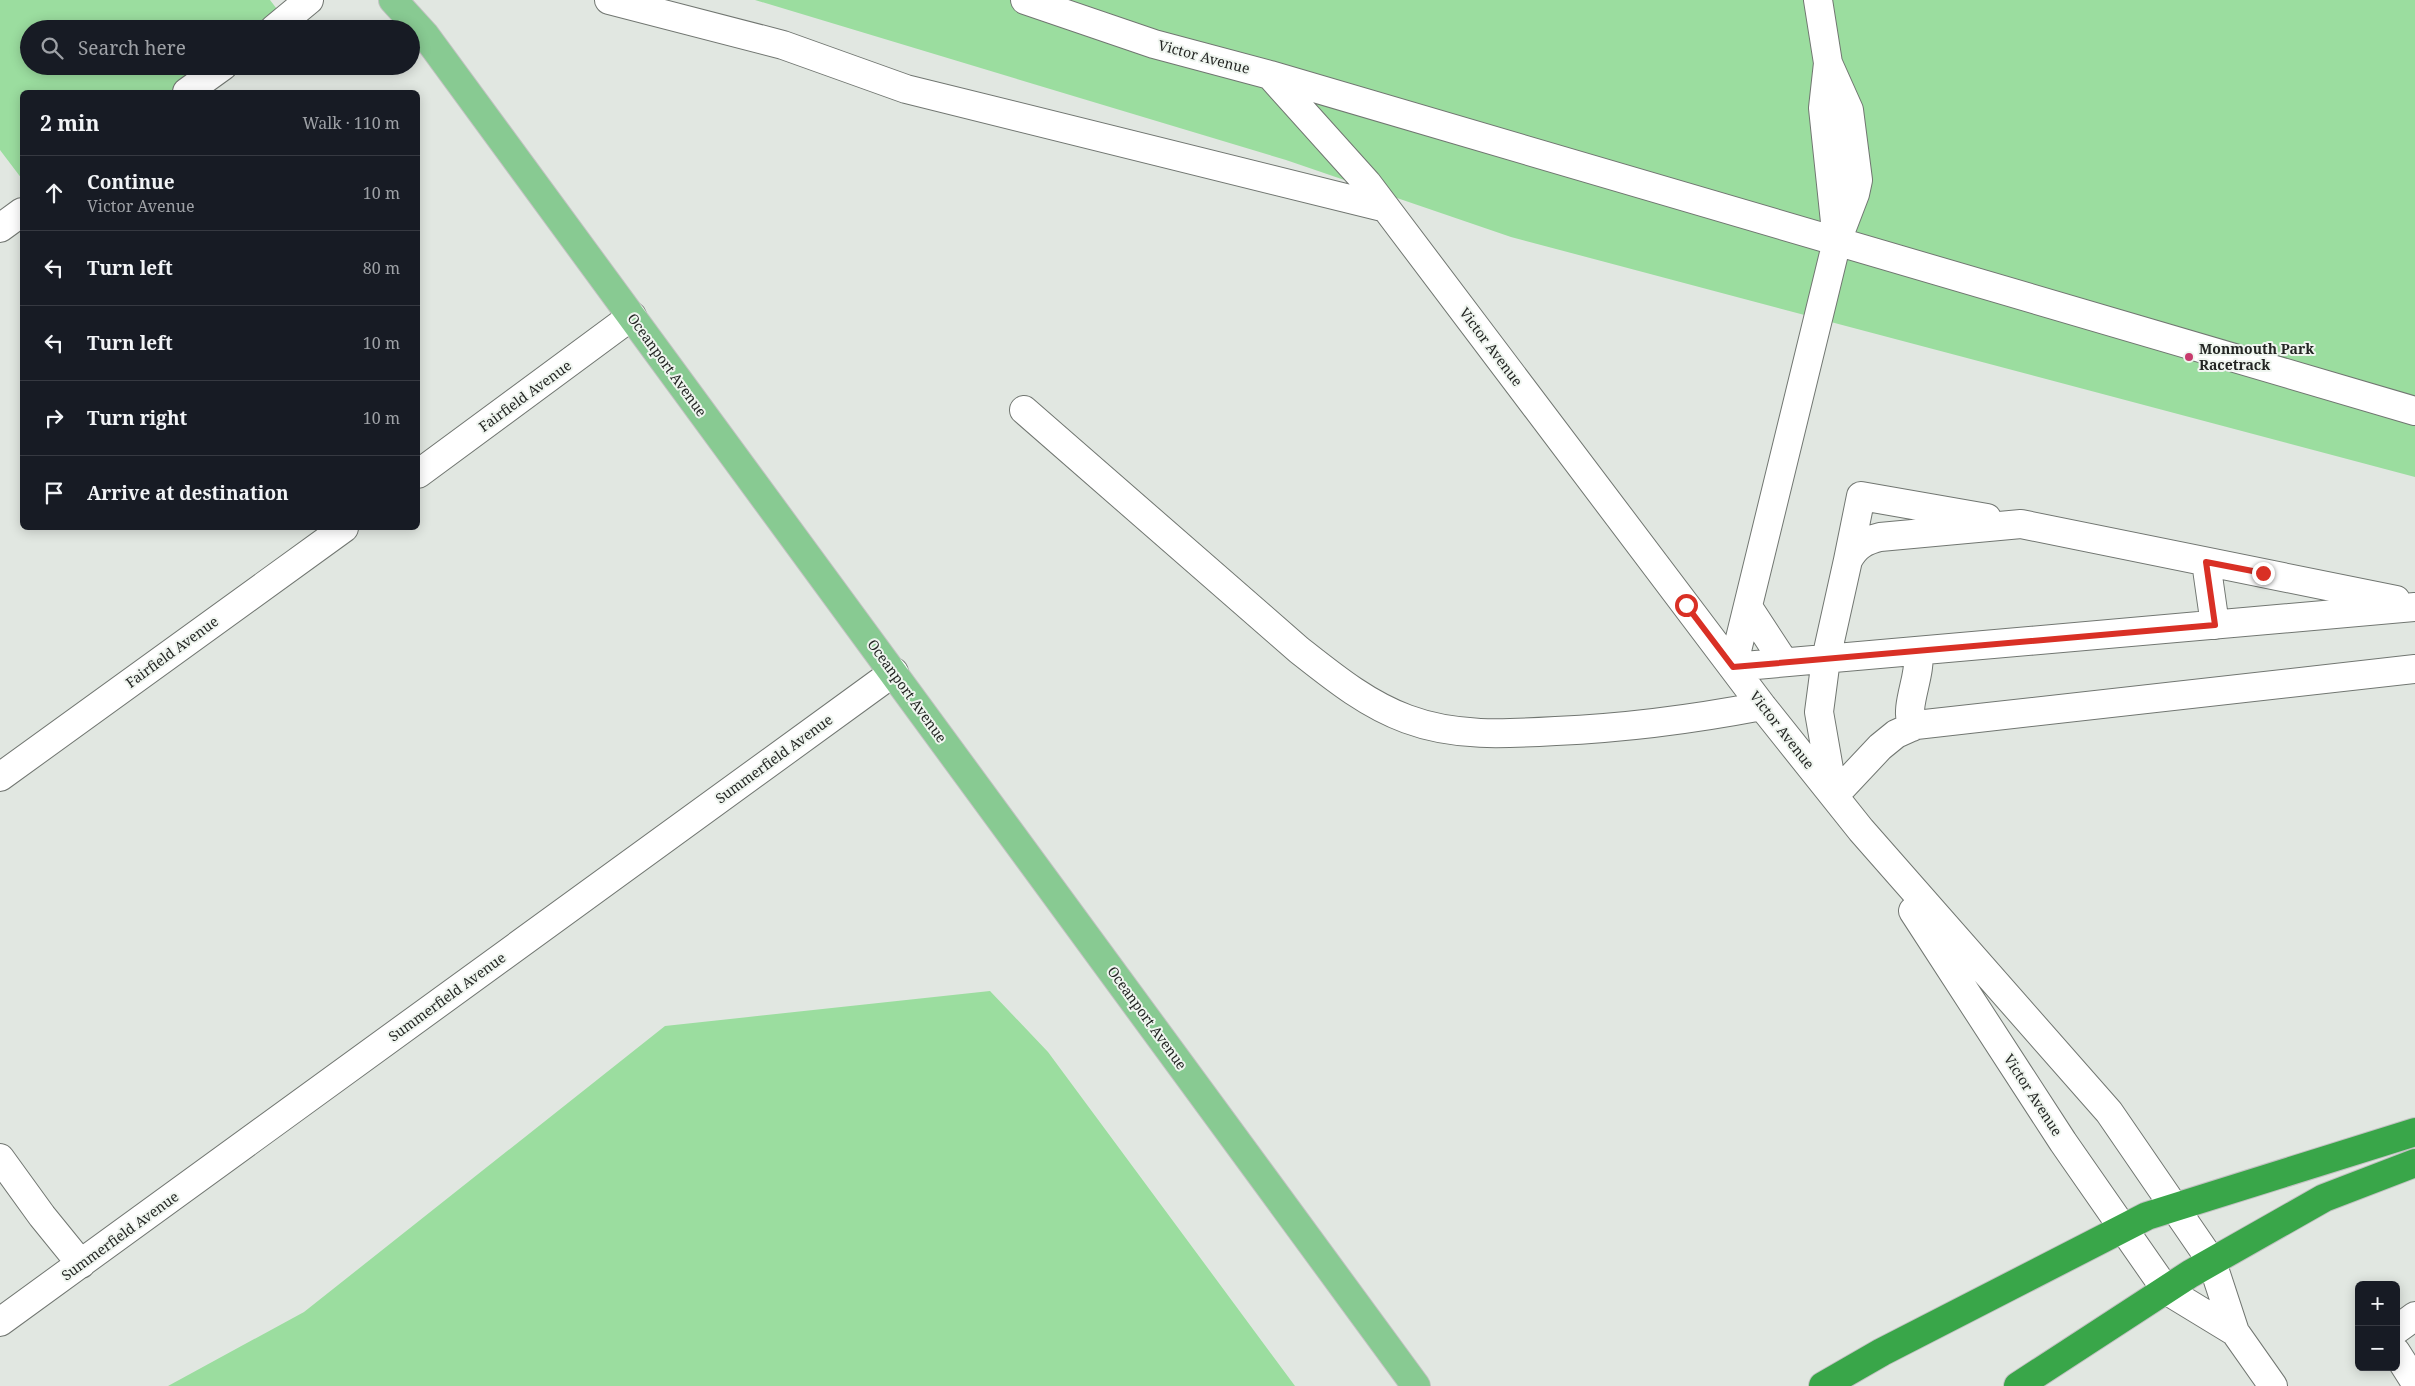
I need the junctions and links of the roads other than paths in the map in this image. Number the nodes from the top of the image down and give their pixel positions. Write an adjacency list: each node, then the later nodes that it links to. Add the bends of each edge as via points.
1 (309, 0): 6 (street)
2 (393, 0): 7 (main road, Oceanport Avenue)
3 (609, 0): 12 (street, via 783,45 906,89)
4 (1025, 0): 10 (street, Victor Avenue, via 1154,44)
5 (1818, 0): 15 (street, via 1832,90 1849,110 1858,180 1856,194)
6 (285, 20)
7 (411, 20)
8 (420, 30): 16 (main road, Oceanport Avenue)
9 (210, 75): 11 (street)
10 (1270, 75): 12 (street, Victor Avenue); 15 (street)
11 (189, 90)
12 (1386, 208): 30 (street, Victor Avenue)
13 (20, 213): 14 (street)
14 (0, 228)
15 (1837, 241): 18 (street); 25 (street)
16 (632, 316): 19 (street, Fairfield Avenue); 32 (main road, Oceanport Avenue)
17 (1024, 410): 33 (street, via 1299,650 1345,687 1406,719 1476,734 1522,733 1660,723)
18 (2415, 411)
19 (420, 473)
20 (2021, 524): 22 (street, via 1880,537 1860,544); 22 (street, via 1861,496); 23 (street)
21 (341, 530): 35 (street, Fairfield Avenue)
22 (1848, 560): 28 (street)
23 (2206, 562): 24 (street); 26 (street)
24 (2415, 605): 26 (street)
25 (1748, 607): 29 (street); 30 (street)
26 (2215, 625): 27 (street)
27 (1918, 651): 28 (street); 34 (street, via 1920,668 1910,714)
28 (1826, 659): 29 (street); 36 (street, via 1819,712)
29 (1784, 662): 30 (street)
30 (1733, 667): 33 (street, Victor Avenue)
31 (2415, 669): 34 (street)
32 (894, 672): 44 (street, Summerfield Avenue); 52 (main road, Oceanport Avenue)
33 (1762, 706): 36 (street, Victor Avenue)
34 (1912, 727): 36 (street, via 1896,734 1880,747)
35 (0, 777)
36 (1834, 796): 37 (street, Victor Avenue)
37 (1861, 830): 41 (street, Victor Avenue, via 2109,1112); 42 (street, Victor Avenue, via 2064,1142)
38 (2415, 1132): 41 (highway)
39 (0, 1158): 44 (street)
40 (2415, 1163): 43 (highway, via 2324,1198)
41 (2175, 1207): 42 (highway); 43 (street, Victor Avenue)
42 (2124, 1228): 45 (street, Victor Avenue); 53 (highway, via 1882,1352)
43 (2212, 1262): 45 (highway); 49 (street, Victor Avenue)
44 (81, 1264): 47 (street, Summerfield Avenue)
45 (2166, 1290): 49 (street, Victor Avenue); 54 (highway)
46 (2415, 1316): 48 (street)
47 (0, 1322)
48 (2400, 1327)
49 (2235, 1332): 55 (street, Victor Avenue)
50 (2400, 1358): 51 (street)
51 (2415, 1382)
52 (1416, 1386)
53 (1823, 1386)
54 (2018, 1386)
55 (2273, 1386)

